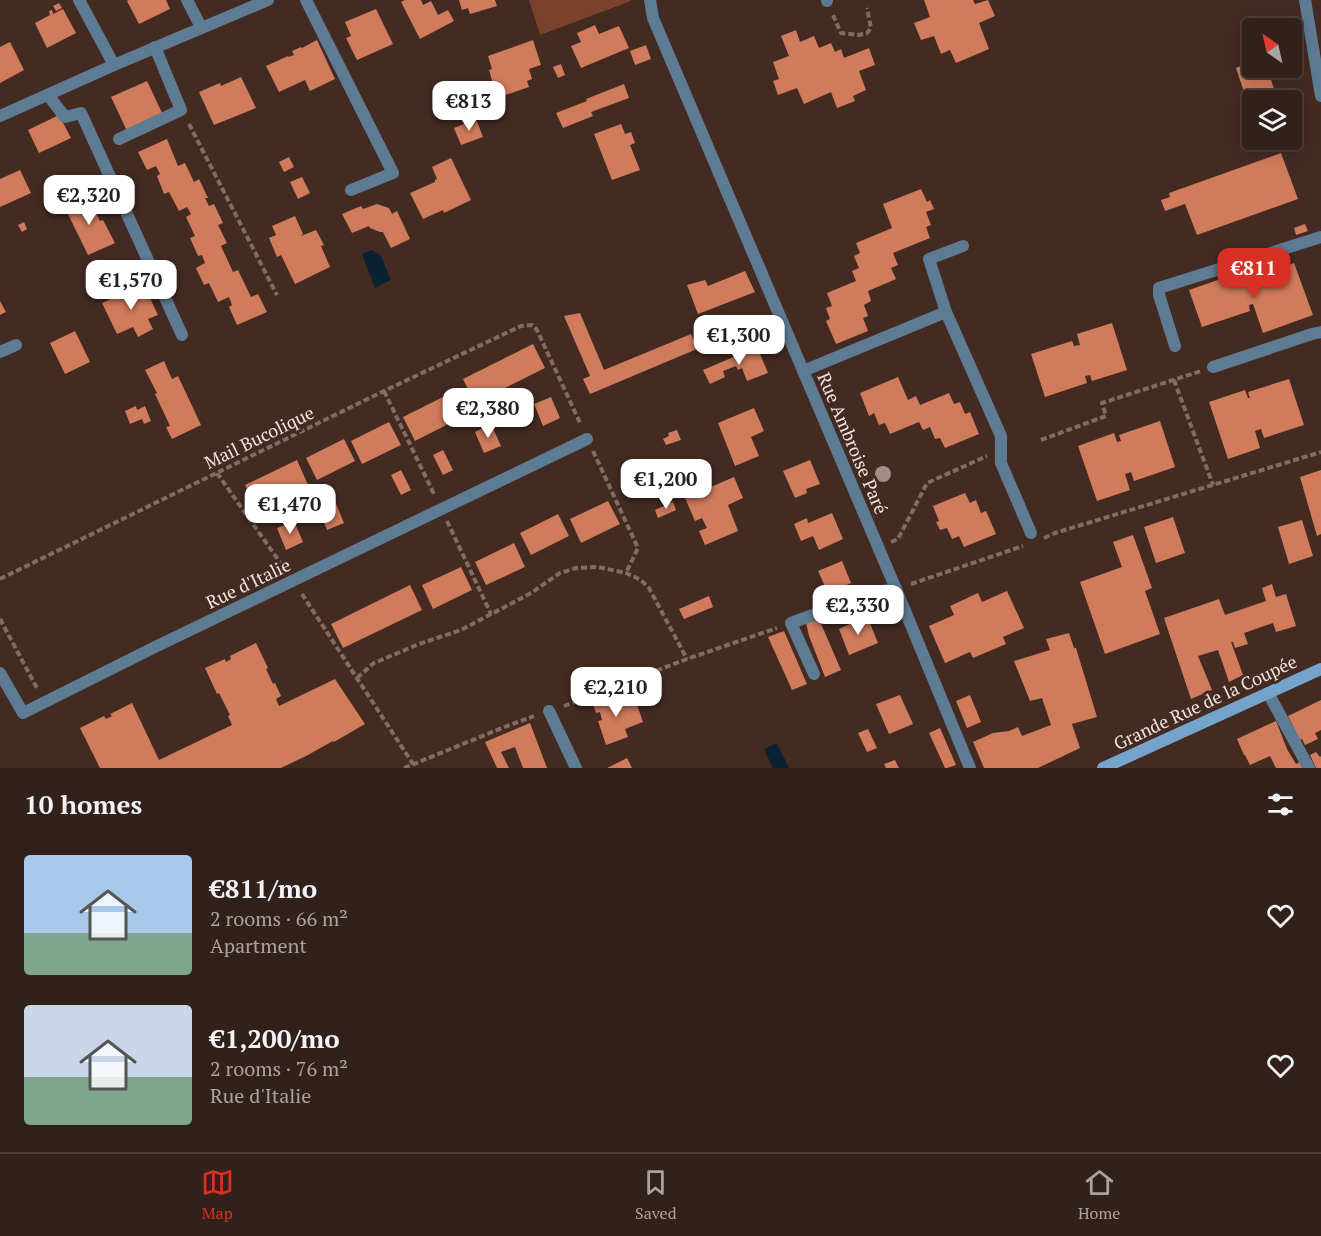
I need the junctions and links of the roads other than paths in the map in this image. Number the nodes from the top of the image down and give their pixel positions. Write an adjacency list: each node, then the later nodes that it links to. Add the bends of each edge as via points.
1 (79, 0): 9 (street)
2 (187, 0): 7 (street)
3 (267, 0): 7 (street)
4 (306, 0): 14 (street, via 393,173)
5 (650, 0): 24 (street, Rue Ambroise Paré, via 653,18)
6 (1305, 0): 11 (street)
7 (201, 27): 8 (street)
8 (155, 47): 9 (street); 13 (street, via 181,110)
9 (114, 65): 10 (street)
10 (48, 94): 12 (street); 19 (street, via 65,117 81,113)
11 (1321, 96)
12 (0, 116)
13 (119, 139)
14 (351, 190)
15 (1321, 237): 21 (street, via 1159,288)
16 (963, 246): 17 (street, via 929,259)
17 (946, 312): 24 (street); 26 (street, via 1001,436 1001,464)
18 (1321, 332): 23 (street)
19 (182, 335)
20 (16, 345): 22 (street)
21 (1175, 346)
22 (0, 352)
23 (1213, 367)
24 (803, 371): 27 (street, Rue Ambroise Paré)
25 (587, 439): 29 (street, Rue d'Italie, via 23,713)
26 (1033, 538)
27 (896, 589): 30 (street, via 874,592 791,623); 34 (street, Rue Ambroise Paré)
28 (1321, 669): 31 (main road, Grande Rue de la Coupée)
29 (0, 673)
30 (814, 674)
31 (1268, 693): 35 (main road, Grande Rue de la Coupée); 36 (street)
32 (549, 711): 33 (street)
33 (576, 768)
34 (970, 768)
35 (1104, 768)
36 (1309, 768)

